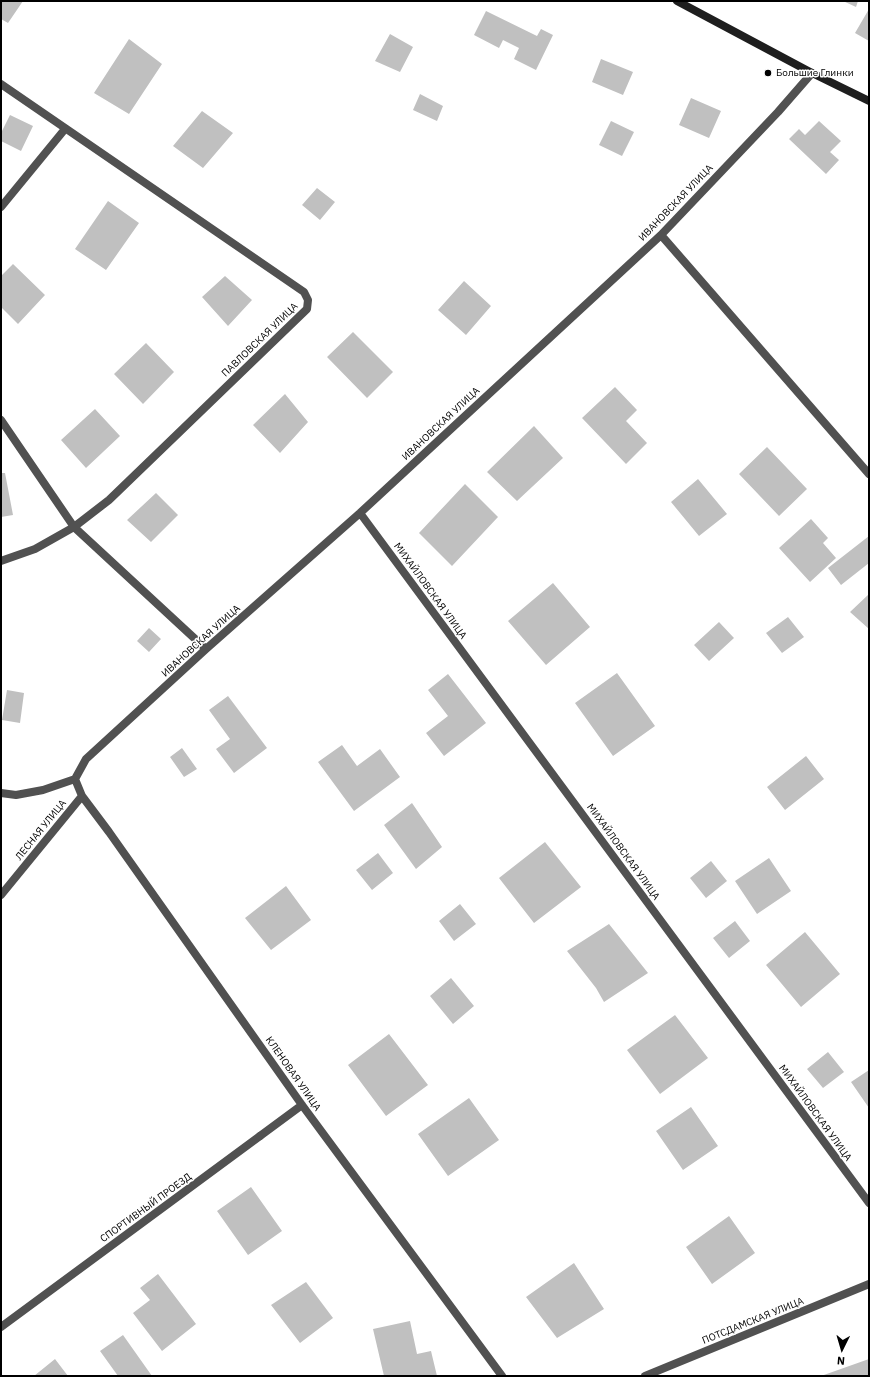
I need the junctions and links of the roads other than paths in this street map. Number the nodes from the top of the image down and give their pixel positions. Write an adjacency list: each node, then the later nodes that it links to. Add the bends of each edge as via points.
1 (677, 1): 2 (main road)
2 (812, 73): 4 (main road); 7 (street, ИВАНОВСКАЯ УЛИЦА)
3 (1, 84): 5 (street, ПАВЛОВСКАЯ УЛИЦА)
4 (869, 101)
5 (65, 129): 6 (street); 11 (street, ПАВЛОВСКАЯ УЛИЦА, via 304,292 308,300 307,309 109,500)
6 (1, 207)
7 (660, 235): 9 (street); 10 (street, ИВАНОВСКАЯ УЛИЦА)
8 (1, 420): 11 (street)
9 (869, 474)
10 (360, 513): 13 (street, ИВАНОВСКАЯ УЛИЦА); 19 (street, МИХАЙЛОВСКАЯ УЛИЦА)
11 (74, 527): 12 (street, ПАВЛОВСКАЯ УЛИЦА, via 35,549); 13 (street)
12 (1, 561)
13 (206, 649): 14 (street, ИВАНОВСКАЯ УЛИЦА, via 86,759)
14 (74, 779): 15 (street, via 44,790 16,795); 16 (street, КЛЕНОВАЯ УЛИЦА)
15 (1, 793)
16 (82, 796): 17 (street, ЛЕСНАЯ УЛИЦА); 18 (street, КЛЕНОВАЯ УЛИЦА)
17 (1, 894)
18 (302, 1105): 21 (street, СПОРТИВНЫЙ ПРОЕЗД); 22 (street, КЛЕНОВАЯ УЛИЦА)
19 (869, 1203)
20 (869, 1284): 23 (street, ПОТСДАМСКАЯ УЛИЦА)
21 (1, 1327)
22 (502, 1376)
23 (645, 1376)

